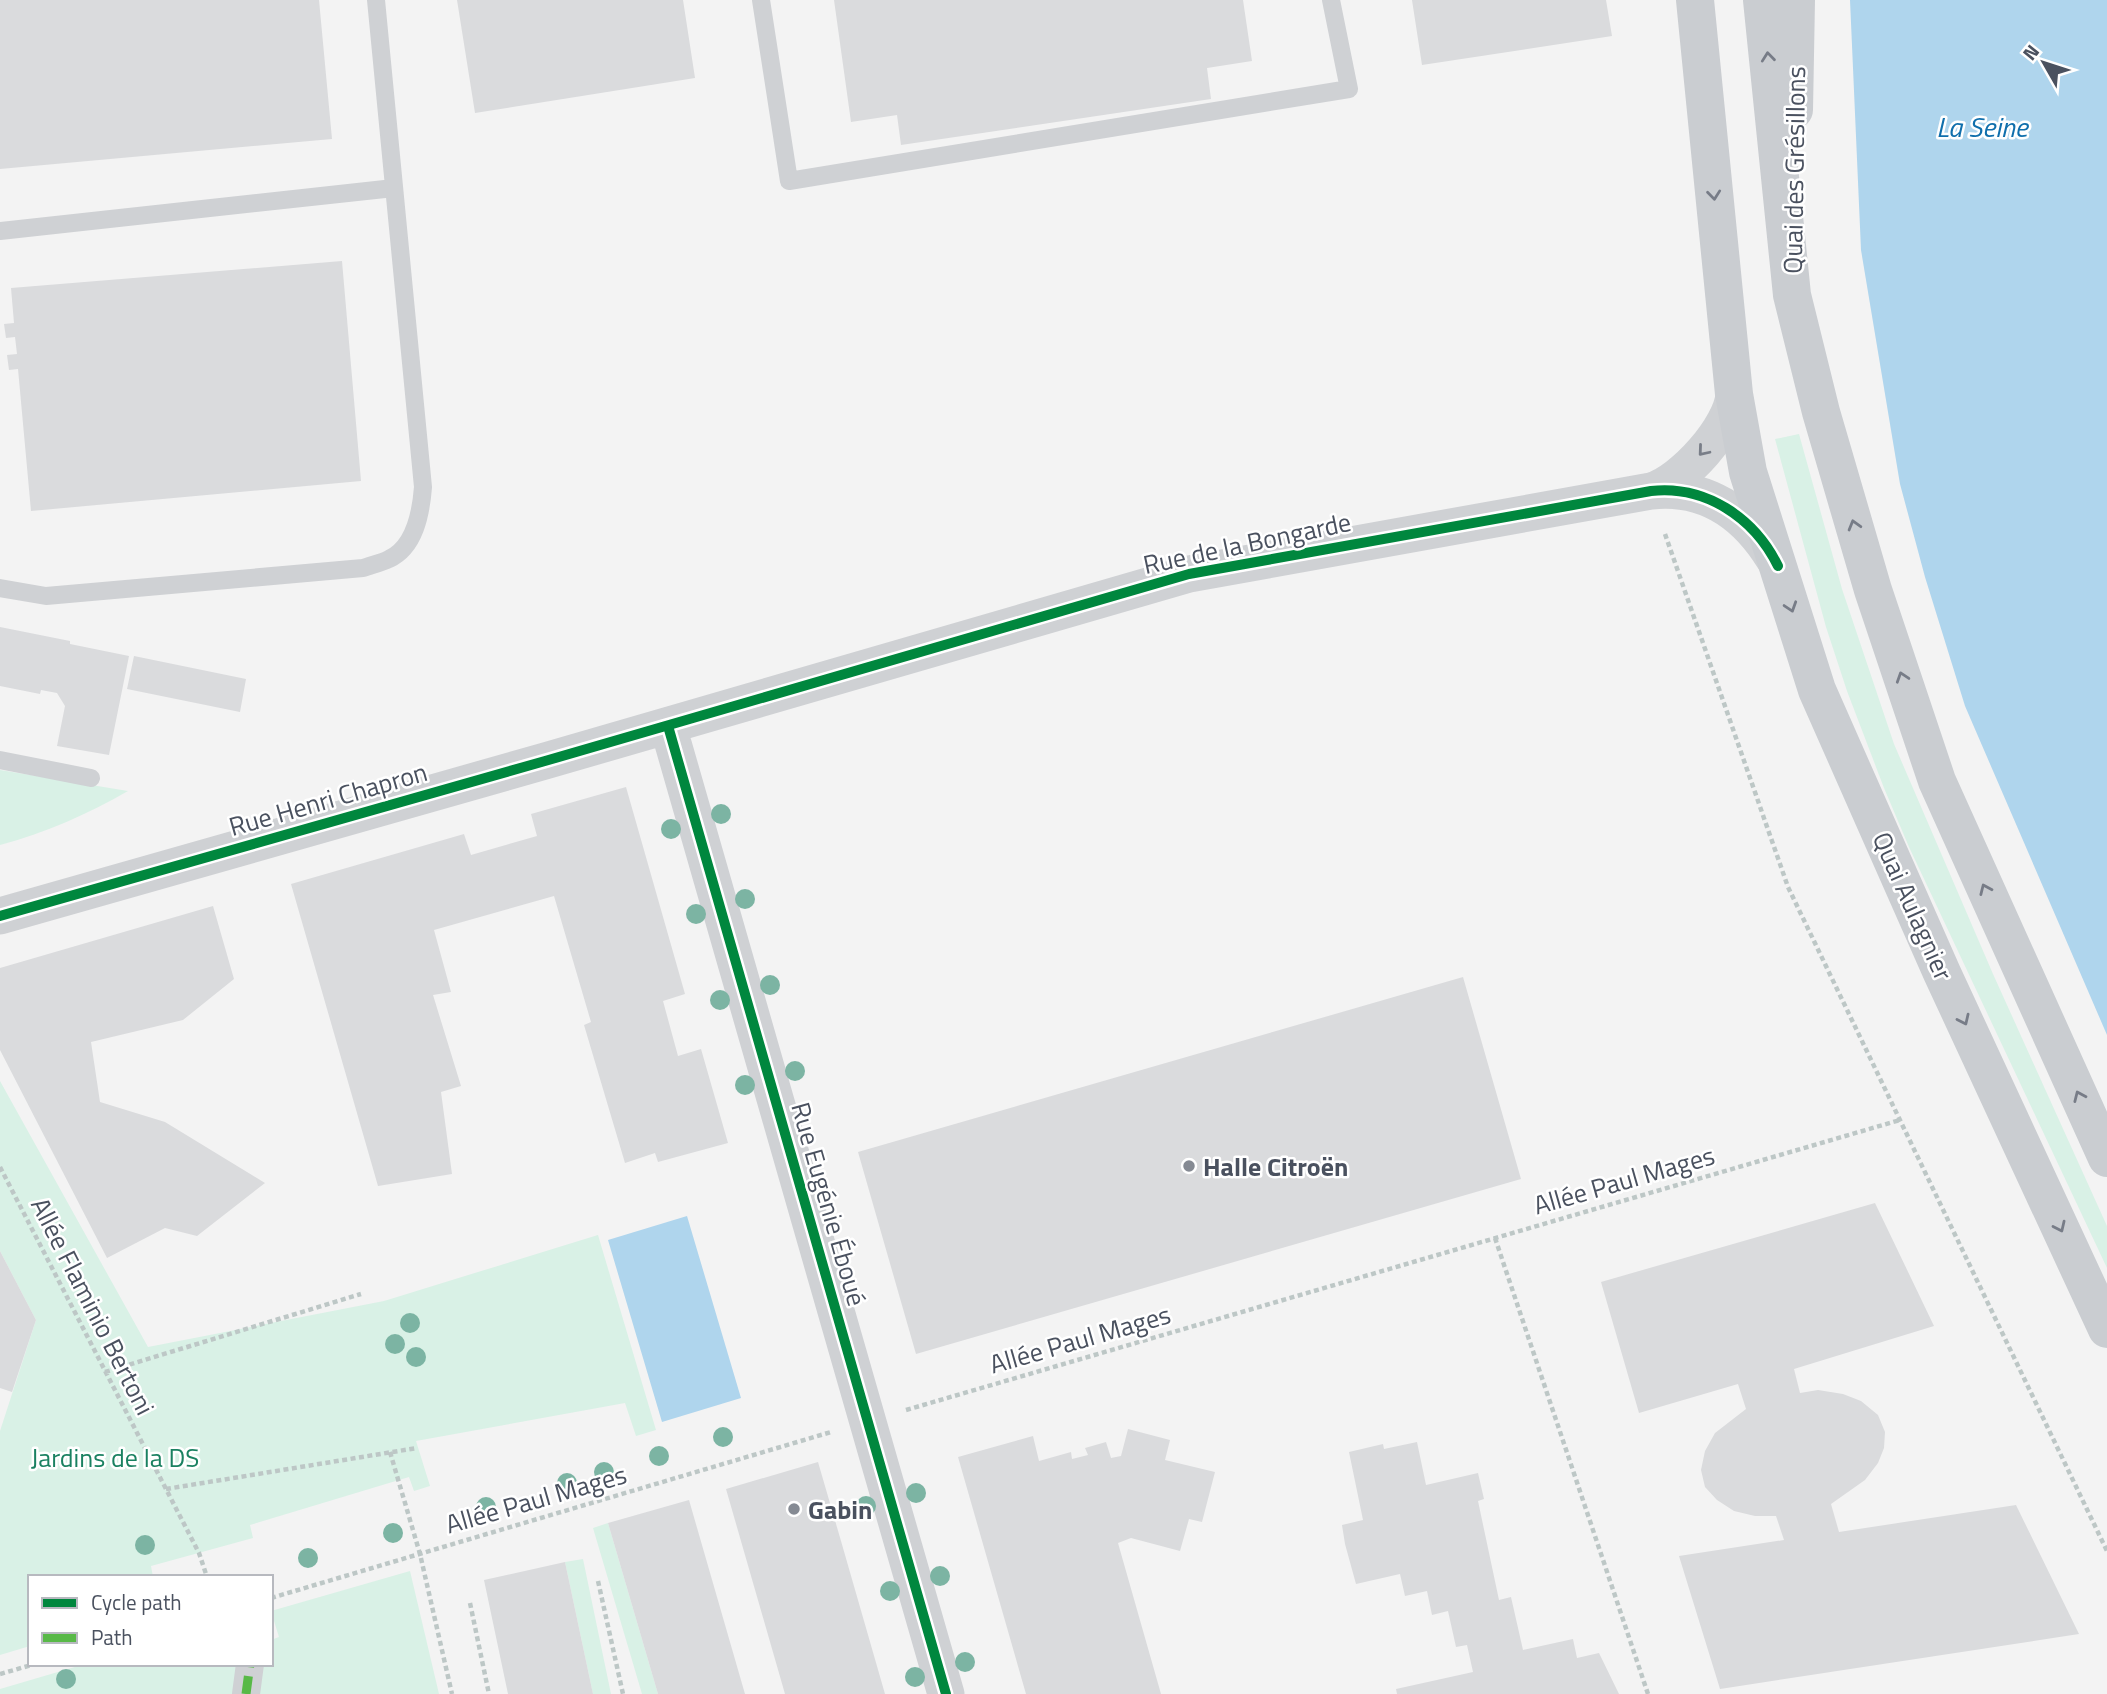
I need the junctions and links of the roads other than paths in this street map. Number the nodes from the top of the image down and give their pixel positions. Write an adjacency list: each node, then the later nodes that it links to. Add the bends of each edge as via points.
1 (376, 0): 9 (lane)
2 (761, 0): 3 (lane, via 789,181 1349,89)
3 (1331, 0)
4 (1695, 0): 8 (main road)
5 (1711, 0): 8 (main road)
6 (1762, 0): 11 (main road, Quai des Grésillons, one-way to 6)
7 (1796, 0): 11 (main road, Quai des Grésillons)
8 (1707, 127): 12 (main road, Quai Aulagnier, one-way to 12)
9 (394, 188): 10 (lane); 15 (lane, via 423,487 421,512 411,537 392,558 363,568 46,596)
10 (0, 231)
11 (1792, 295): 20 (main road, one-way to 11, via 1937,781 1873,590)
12 (1734, 394): 13 (street, Rue de la Bongarde, one-way to 13, via 1727,419 1702,452 1667,484); 14 (main road, Quai Aulagnier, via 1748,472)
13 (1651, 491): 14 (street, Rue de la Bongarde, via 1679,490 1731,510 1762,540); 16 (street, Rue de la Bongarde, via 1189,574)
14 (1778, 566): 21 (main road, Quai Aulagnier, one-way to 21, via 1817,690)
15 (0, 588)
16 (668, 726): 19 (street, Rue Henri Chapron); 24 (street, Rue Eugénie Éboué)
17 (0, 760): 18 (lane)
18 (91, 778)
19 (0, 916)
20 (2107, 1158)
21 (2107, 1329)
22 (250, 1666): 23 (street)
23 (247, 1694)
24 (947, 1694)

